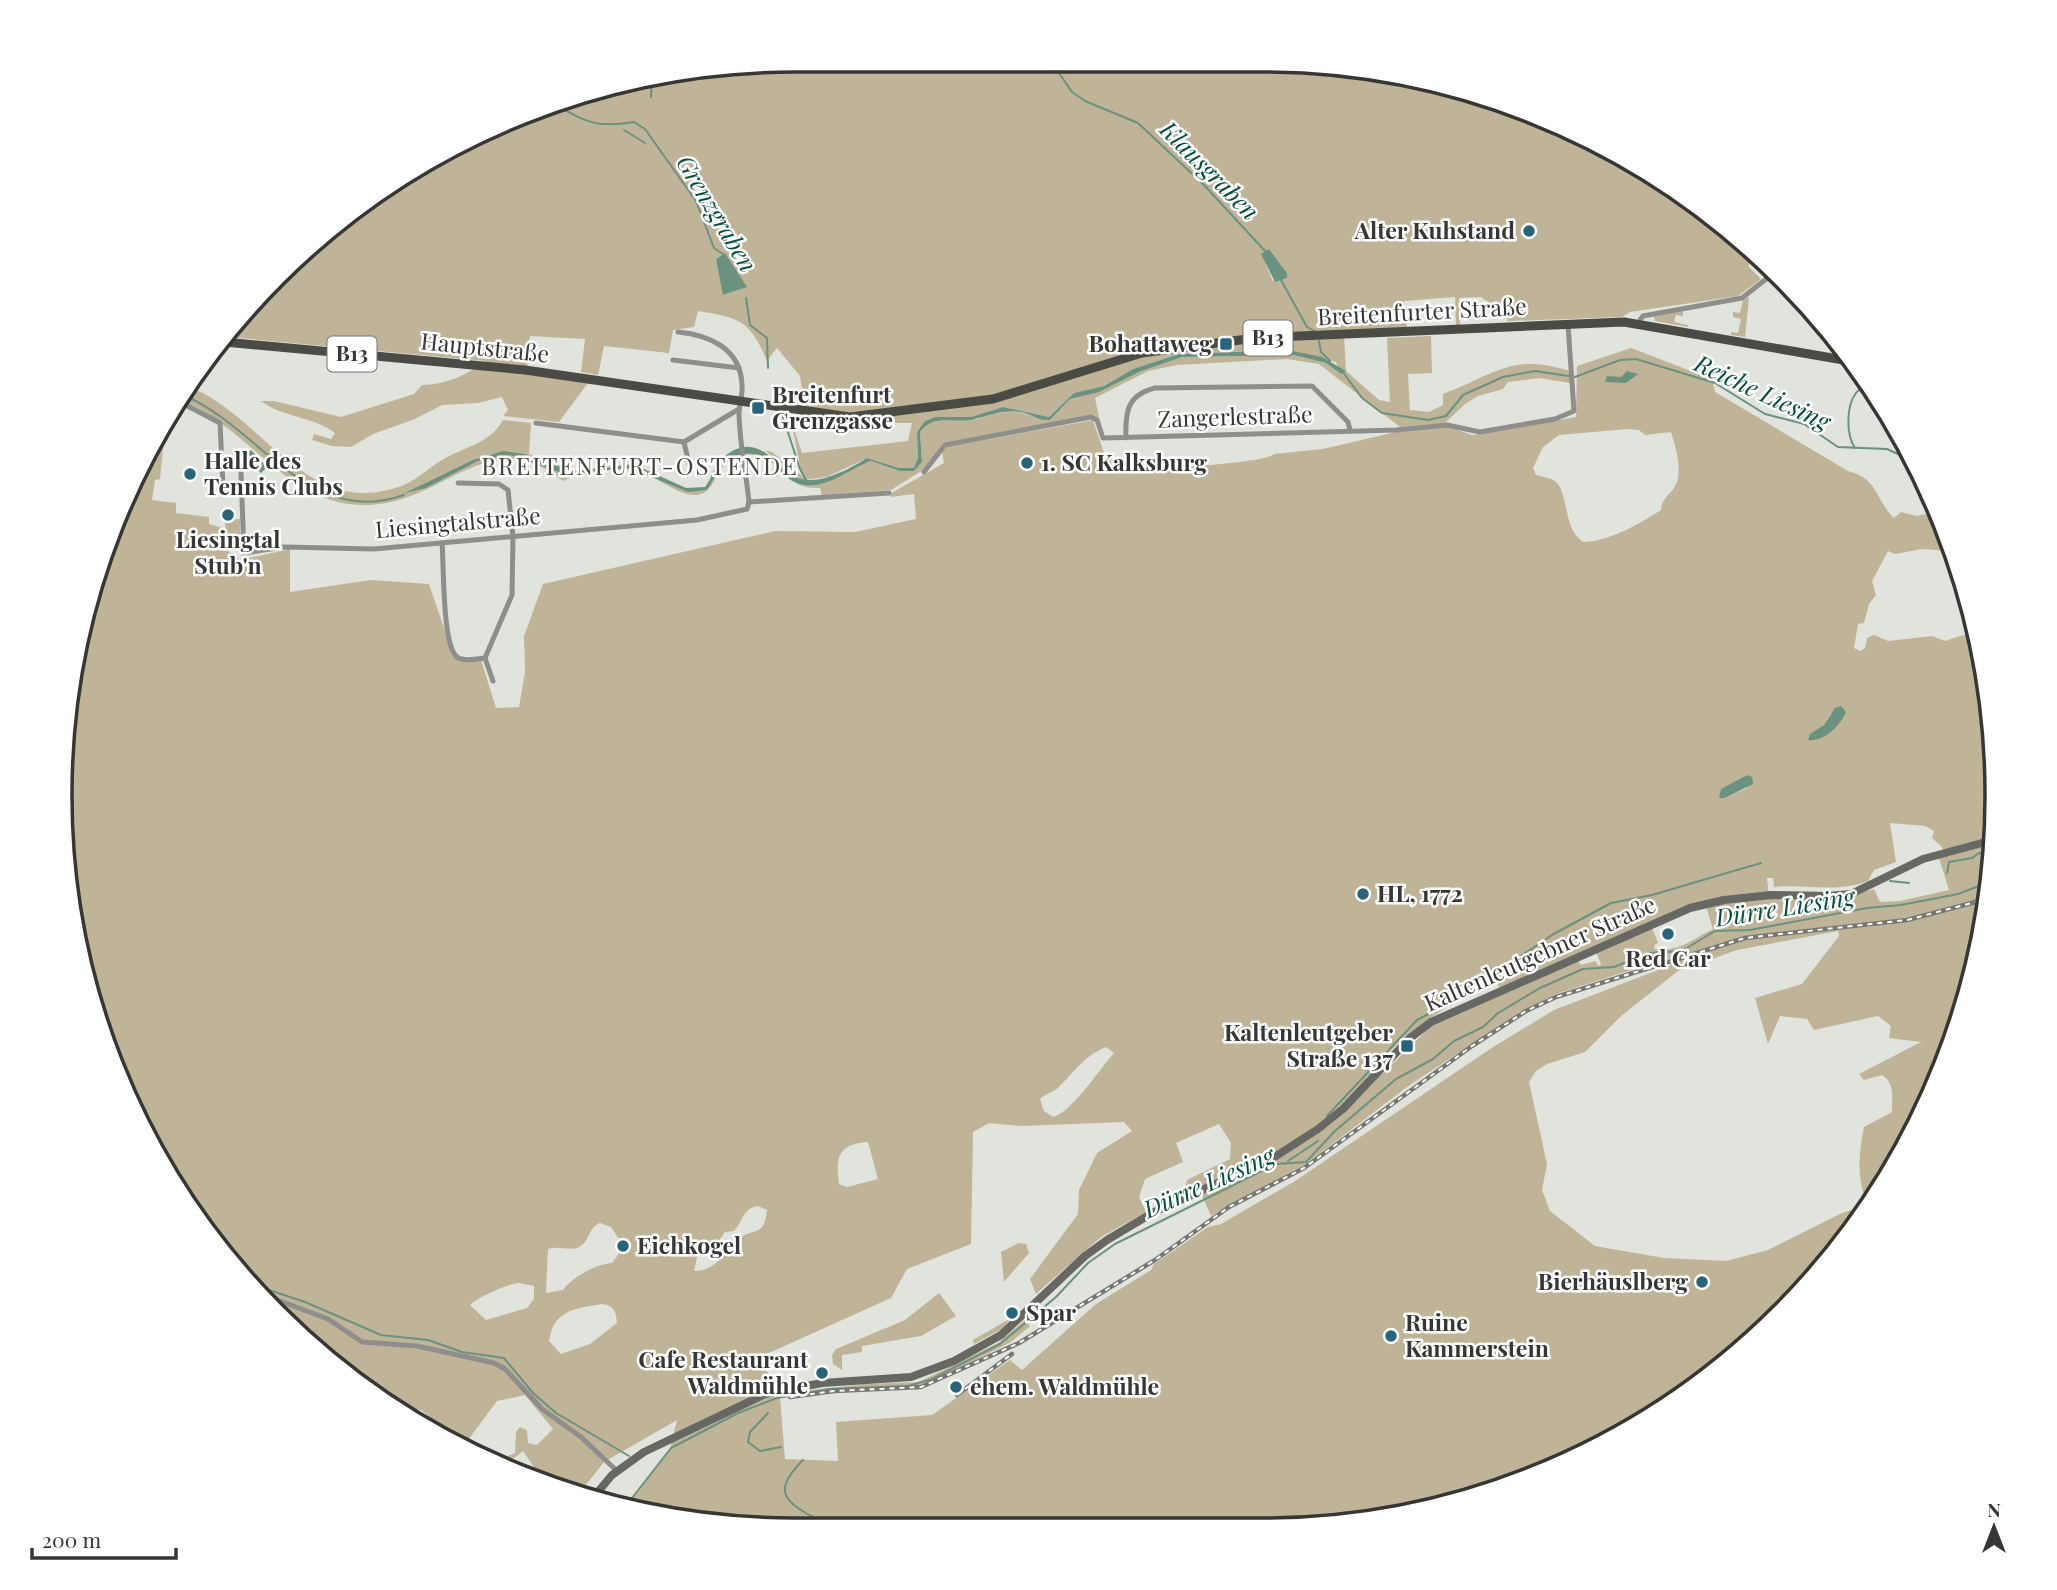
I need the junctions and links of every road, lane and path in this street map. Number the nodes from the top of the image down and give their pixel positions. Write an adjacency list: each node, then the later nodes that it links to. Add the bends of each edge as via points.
1 (1767, 278): 2 (street, via 1742,298 1643,316)
2 (1638, 323): 3 (main road, Breitenfurter Straße / B13); 6 (main road, Breitenfurter Straße / B13)
3 (1568, 324): 11 (main road, Breitenfurter Straße / B13, via 1234,340 1142,353 981,401 862,417); 13 (street, Zangerlestraße, via 1574,412 1480,432 1451,425)
4 (678, 332): 8 (street, via 699,334 719,343)
5 (231, 343): 9 (main road, Hauptstraße / B13, via 514,369)
6 (1839, 359)
7 (673, 360): 8 (street)
8 (739, 368): 9 (street)
9 (740, 404): 11 (main road, Hauptstraße / B13); 15 (street); 22 (street)
10 (186, 405): 20 (street, via 220,423 223,485)
11 (787, 407)
12 (536, 423): 15 (street)
13 (1350, 430): 14 (street, Zangerlestraße); 14 (street, via 1348,422 1312,386 1155,388 1132,399 1127,408)
14 (1126, 438): 17 (street, Zangerlestraße, via 1103,438 1097,420 1086,418 945,445)
15 (684, 442): 16 (street)
16 (689, 464)
17 (924, 472)
18 (240, 473): 24 (street, Liesingtalstraße, via 244,553 284,547 373,549)
19 (458, 483): 23 (street, via 505,485)
20 (228, 492)
21 (889, 493): 22 (street)
22 (749, 502): 23 (street, Liesingtalstraße, via 747,509 739,512 697,520)
23 (513, 536): 24 (street, Liesingtalstraße); 25 (street, via 510,604)
24 (442, 543): 25 (street, via 444,608 454,653 462,659)
25 (485, 658): 26 (street)
26 (493, 681)
27 (1984, 842): 29 (main road, Kaltenleutgebner Straße, via 1923,859 1845,895 1765,895 1690,908 1454,1010 1410,1038 1318,1129 1273,1158 1154,1212 1107,1240 1009,1328 987,1342 920,1375 822,1383 766,1399 675,1434)
28 (279, 1300): 29 (street, via 328,1319 362,1342 417,1346 494,1363)
29 (617, 1471): 30 (main road)
30 (599, 1491)

